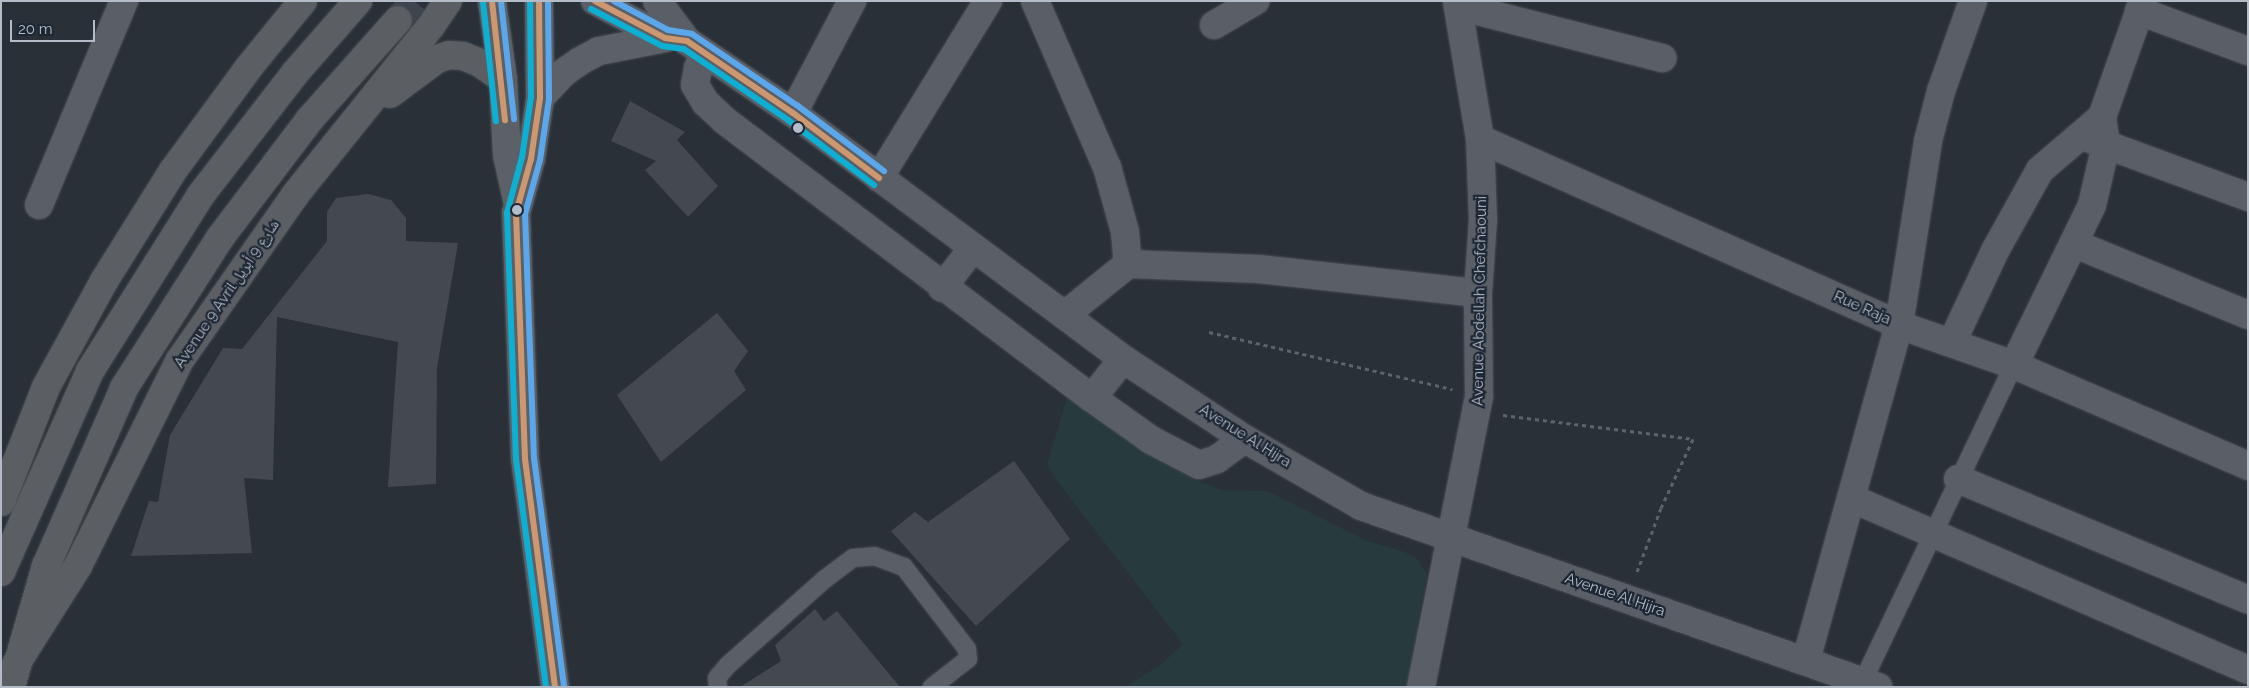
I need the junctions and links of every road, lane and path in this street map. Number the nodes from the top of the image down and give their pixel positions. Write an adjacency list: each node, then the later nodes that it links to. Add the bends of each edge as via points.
1 (124, 1): 30 (street)
2 (303, 1): 49 (highway, via 172,172 104,281 46,387)
3 (358, 1): 52 (highway, via 295,73 194,204 90,371)
4 (448, 1): 24 (highway, Avenue 9 Avril شارع 9 أبريل)
5 (492, 1): 21 (main road)
6 (539, 1): 22 (main road)
7 (596, 1): 18 (street, Avenue Al Hijra)
8 (657, 1): 18 (street, Avenue Al Hijra)
9 (852, 1): 23 (street)
10 (988, 1): 27 (street)
11 (1035, 1): 33 (street, via 1107,167 1125,232)
12 (1255, 1): 17 (street)
13 (1974, 1): 38 (street, via 1941,91 1928,141)
14 (1457, 4): 20 (street); 25 (street, Avenue Abdellah Chefchaouni)
15 (2141, 6): 19 (street); 26 (street)
16 (398, 20): 57 (highway, Avenue 9 Avril شارع 9 أبريل, via 310,119 220,238 124,388 46,566)
17 (1214, 25)
18 (686, 44): 22 (main road, via 599,52 580,60 563,73); 23 (street, Avenue Al Hijra); 34 (street, via 698,68 695,85 706,103)
19 (2248, 50)
20 (1662, 58)
21 (503, 79): 24 (highway, via 480,62 449,55 437,59 410,78); 29 (main road, via 507,156)
22 (540, 98): 29 (main road, via 530,159)
23 (793, 113): 27 (street, Avenue Al Hijra)
24 (354, 123): 57 (highway, Avenue 9 Avril شارع 9 أبريل, via 295,195 180,360 78,566)
25 (1480, 139): 35 (street, Avenue Abdellah Chefchaouni, via 1483,220); 38 (street, Rue Raja)
26 (2094, 140): 28 (street); 31 (street, via 2096,192); 40 (street, via 2040,170 1996,249)
27 (879, 178): 32 (street, Avenue Al Hijra)
28 (2248, 197)
29 (518, 200): 59 (main road, via 525,459)
30 (38, 205)
31 (2075, 244): 37 (street); 42 (street)
32 (974, 248): 34 (street); 36 (street, Avenue Al Hijra)
33 (1128, 264): 35 (street, via 1259,269); 36 (street)
34 (942, 288): 43 (street)
35 (1478, 293): 44 (street, Avenue Abdellah Chefchaouni)
36 (1065, 315): 41 (street, Avenue Al Hijra)
37 (2248, 315)
38 (1899, 325): 40 (street, Rue Raja); 48 (street)
39 (1208, 332): 44 (path)
40 (1952, 342): 42 (street, Rue Raja)
41 (1123, 359): 43 (street); 45 (street, Avenue Al Hijra)
42 (2014, 365): 46 (street, Rue Raja); 47 (lane)
43 (1092, 398): 45 (street, via 1151,440 1199,465 1216,459)
44 (1478, 404): 51 (street, Avenue Abdellah Chefchaouni); 53 (path, via 1693,438 1661,508)
45 (1245, 439): 51 (street, Avenue Al Hijra, via 1362,506)
46 (2248, 466)
47 (1958, 478): 50 (lane); 54 (street)
48 (1853, 498): 50 (street); 55 (street)
49 (1, 502)
50 (1932, 533): 56 (street); 58 (lane)
51 (1450, 539): 53 (street, Avenue Al Hijra); 62 (street, Avenue Abdellah Chefchaouni)
52 (1, 572)
53 (1627, 599): 55 (street, Avenue Al Hijra)
54 (2248, 600)
55 (1806, 660): 58 (street, Avenue Al Hijra)
56 (2248, 670)
57 (13, 675)
58 (1871, 684)
59 (555, 687)
60 (718, 687): 61 (lane, via 717,678 728,665 825,579 853,558 874,556 904,567 967,649 968,659)
61 (932, 687)
62 (1421, 687)

